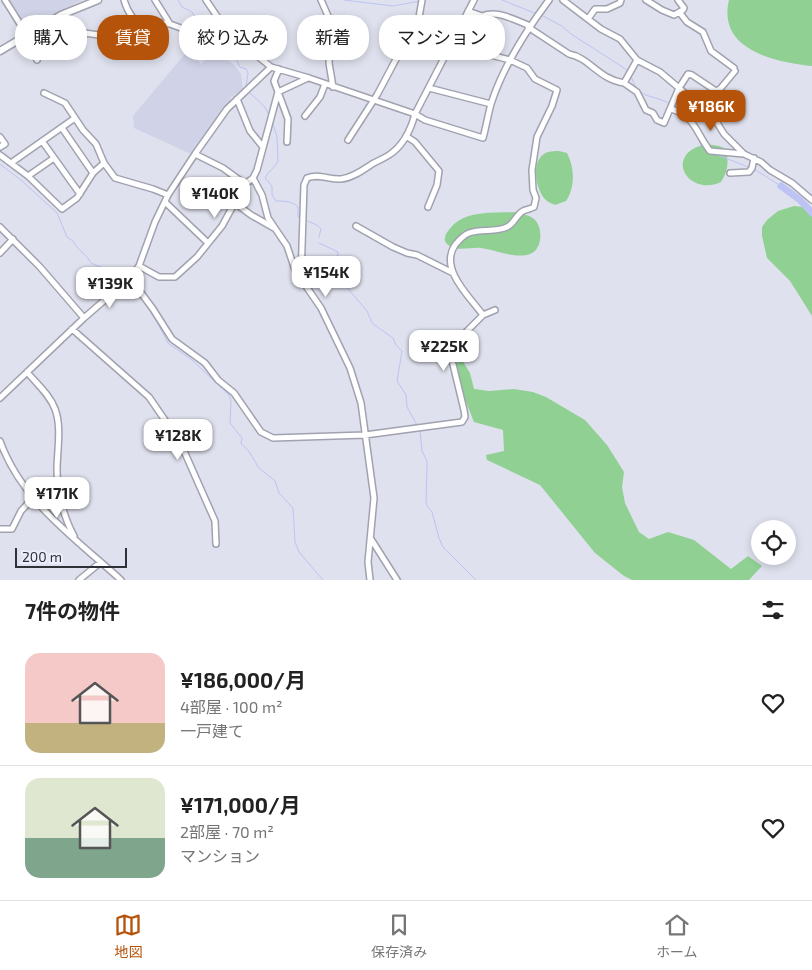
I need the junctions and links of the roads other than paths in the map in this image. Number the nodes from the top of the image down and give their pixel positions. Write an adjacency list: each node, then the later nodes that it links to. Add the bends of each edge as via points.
1 (5, 0): 20 (street)
2 (98, 0): 16 (main road)
3 (124, 0): 17 (street)
4 (155, 0): 22 (street)
5 (206, 0): 18 (street)
6 (321, 0): 37 (street, via 332,25 329,63)
7 (422, 0): 43 (street, via 414,46 402,46)
8 (474, 0): 14 (street)
9 (548, 0): 24 (street)
10 (563, 0): 21 (street)
11 (621, 0): 21 (street, via 608,9 595,9)
12 (646, 0): 15 (street, via 668,14)
13 (678, 0): 15 (street, via 684,8)
14 (468, 11): 19 (street); 24 (street, via 482,16 492,12 528,25)
15 (680, 13): 39 (street, via 687,22 704,32 712,51 734,69 720,90 716,91 688,74)
16 (65, 15)
17 (132, 15)
18 (216, 15)
19 (466, 15)
20 (15, 18)
21 (588, 20): 31 (street, via 620,39)
22 (170, 24): 23 (street)
23 (179, 27)
24 (528, 28): 30 (street); 35 (street, via 612,81)
25 (15, 42): 26 (main road)
26 (0, 51)
27 (505, 59): 30 (street)
28 (262, 60): 32 (street)
29 (443, 60): 38 (street)
30 (510, 60): 44 (street); 84 (street, via 527,68 534,79 557,90 537,137 532,170 535,205 523,211 507,227 470,232 462,238 451,255)
31 (638, 60): 35 (street); 39 (street)
32 (271, 67): 33 (street); 42 (street)
33 (279, 69): 34 (street); 40 (street, via 274,81)
34 (308, 78): 36 (street); 40 (street)
35 (624, 83): 45 (street, via 637,92 646,110 660,122 664,123)
36 (326, 84): 37 (street); 47 (street)
37 (333, 87): 43 (street)
38 (429, 88): 44 (street); 46 (street)
39 (679, 88): 45 (street); 58 (street, via 716,121)
40 (278, 92): 54 (street, via 288,118); 56 (street)
41 (44, 93): 48 (street, via 65,103)
42 (237, 99): 56 (street, via 250,131); 57 (street)
43 (374, 100): 46 (street); 52 (street)
44 (491, 104): 46 (street, via 483,138)
45 (671, 109): 58 (street, via 690,119 710,151)
46 (415, 114): 50 (street)
47 (305, 116)
48 (75, 118): 49 (street); 63 (street, via 96,144)
49 (62, 128): 53 (street); 64 (street)
50 (406, 136): 74 (street, via 440,171); 79 (street, via 389,155 354,175 337,179 317,175 307,178)
51 (0, 137): 55 (street, via 5,144)
52 (348, 140)
53 (42, 141): 60 (street); 62 (street)
54 (287, 142)
55 (0, 147)
56 (263, 147): 67 (street)
57 (195, 154): 68 (street); 70 (street)
58 (744, 154): 61 (street)
59 (0, 155): 62 (street)
60 (54, 158): 66 (street); 69 (street)
61 (754, 158): 65 (street, via 749,172); 71 (street)
62 (11, 163): 66 (street)
63 (104, 163): 64 (street); 70 (street, via 115,178)
64 (93, 173): 69 (street)
65 (730, 173)
66 (28, 176): 69 (street, via 62,209)
67 (252, 178): 68 (street); 77 (street)
68 (245, 184): 73 (street)
69 (80, 194)
70 (168, 195): 72 (street)
71 (812, 200)
72 (165, 202): 80 (street); 83 (street)
73 (235, 203): 77 (street); 80 (street)
74 (428, 207)
75 (356, 226): 84 (street, via 393,247)
76 (0, 227): 78 (street)
77 (275, 229): 81 (street)
78 (12, 239): 82 (street); 89 (street)
79 (301, 239): 81 (street, via 295,245); 86 (street)
80 (208, 243): 83 (street, via 175,277 158,277)
81 (287, 246): 86 (street)
82 (0, 253)
83 (139, 266): 85 (street)
84 (453, 273): 88 (street)
85 (130, 278): 89 (street); 93 (street, via 153,308 164,330 205,363 234,393 261,432 273,438)
86 (301, 278): 93 (street, via 350,368 361,403)
87 (495, 310): 88 (street)
88 (483, 315): 93 (street, via 452,346 450,352 464,410 462,422)
89 (84, 318): 90 (street)
90 (72, 329): 91 (street); 99 (street, via 149,397 180,442 215,521)
91 (28, 372): 92 (street); 98 (street, via 52,401 56,411 58,490)
92 (0, 398)
93 (365, 435): 97 (street, via 374,498)
94 (0, 441): 95 (street)
95 (33, 498): 96 (street, via 21,511 12,530); 98 (street)
96 (0, 529)
97 (371, 538): 103 (street); 104 (street)
98 (76, 540): 100 (street)
99 (216, 544)
100 (101, 562): 101 (street); 102 (street)
101 (79, 580)
102 (121, 580)
103 (370, 580)
104 (397, 580)

